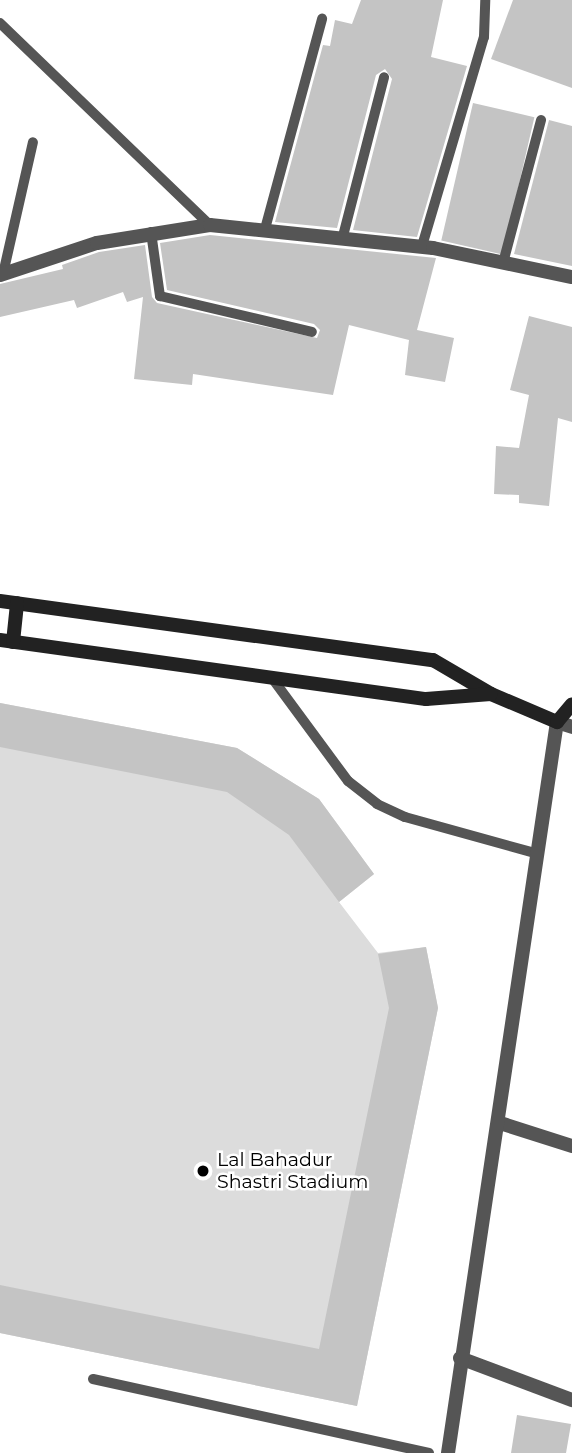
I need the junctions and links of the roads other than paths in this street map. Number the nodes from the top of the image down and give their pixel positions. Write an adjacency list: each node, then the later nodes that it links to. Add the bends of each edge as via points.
1 (485, 0): 11 (lane, via 484,37)
2 (322, 19): 8 (lane)
3 (0, 23): 7 (lane)
4 (384, 77): 10 (lane)
5 (541, 120): 12 (lane)
6 (33, 142): 13 (lane)
7 (210, 225): 8 (street); 9 (street)
8 (265, 229): 10 (street)
9 (151, 232): 13 (street, via 97,243); 15 (lane, via 160,296)
10 (343, 236): 11 (street)
11 (422, 246): 12 (street)
12 (503, 263): 14 (street)
13 (2, 274)
14 (572, 277)
15 (312, 332)
16 (0, 601): 17 (main road)
17 (17, 603): 18 (main road); 20 (main road, via 433,660)
18 (6, 641): 19 (main road)
19 (271, 678): 20 (main road, via 426,699); 24 (lane, via 348,781 377,804)
20 (491, 694): 22 (main road)
21 (572, 704): 22 (main road)
22 (557, 722): 23 (street); 24 (street)
23 (572, 727)
24 (538, 854): 25 (street)
25 (500, 1124): 26 (street); 27 (street)
26 (572, 1146)
27 (460, 1358): 29 (street); 31 (street)
28 (93, 1379): 30 (lane)
29 (572, 1400)
30 (429, 1453)
31 (448, 1453)

